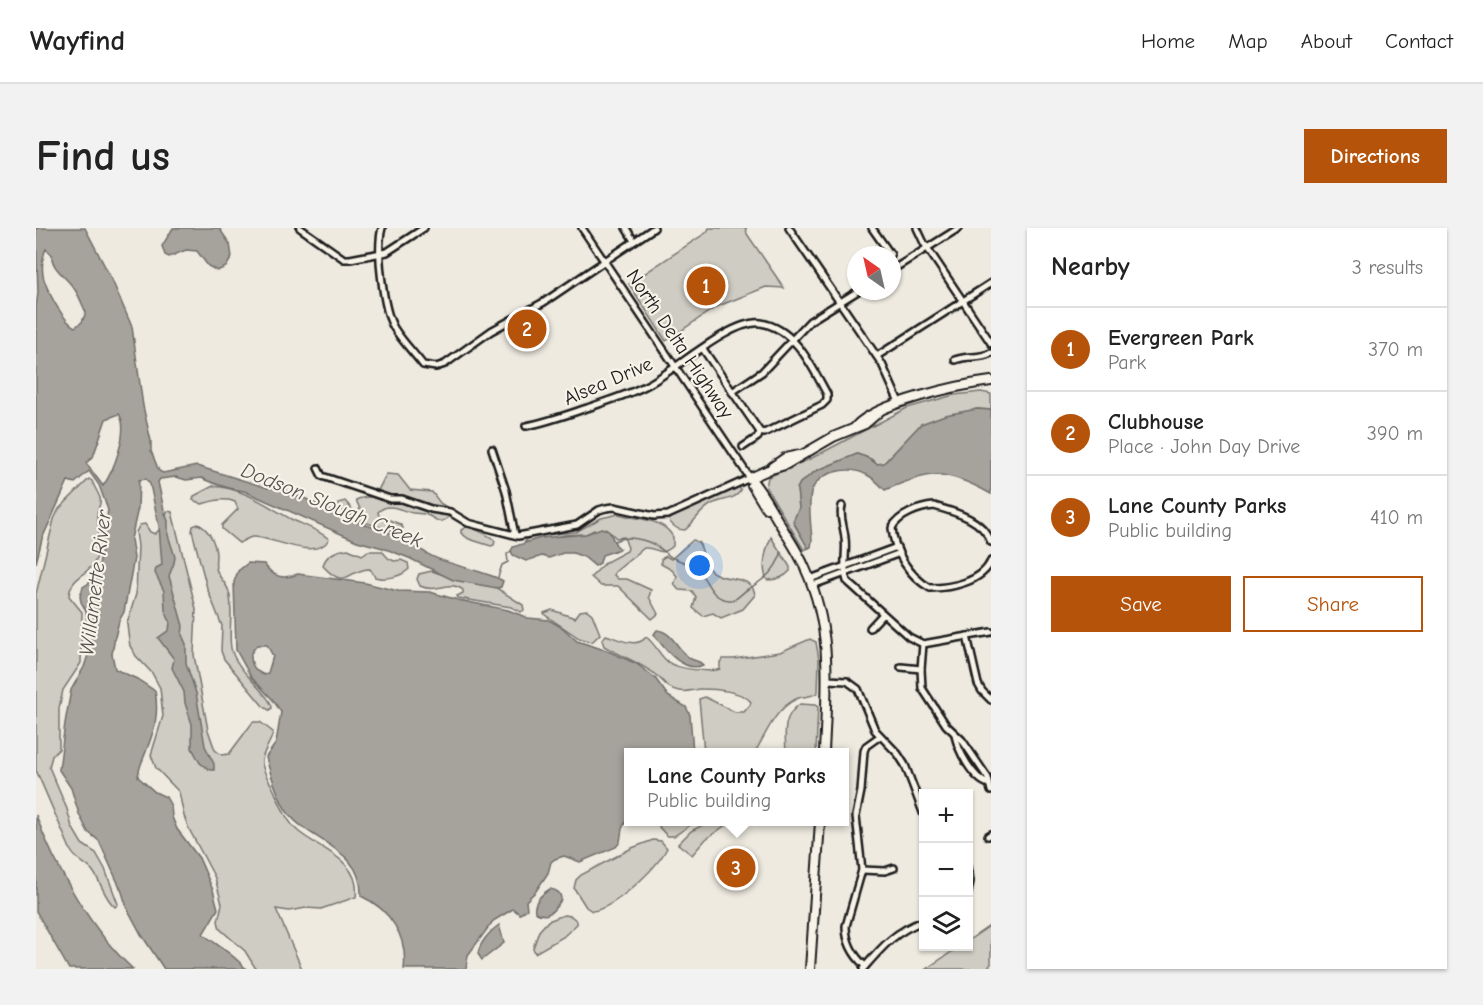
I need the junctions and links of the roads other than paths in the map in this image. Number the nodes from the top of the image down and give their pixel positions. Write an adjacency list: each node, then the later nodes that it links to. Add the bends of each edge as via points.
1 (300, 228): 16 (street, via 344,259)
2 (382, 228): 16 (street)
3 (408, 228): 12 (street)
4 (424, 228): 12 (street)
5 (582, 228): 17 (street, North Delta Highway)
6 (626, 228): 13 (street)
7 (654, 228): 13 (street)
8 (789, 228): 21 (street)
9 (872, 228): 14 (street)
10 (917, 228): 15 (street)
11 (959, 228): 15 (street)
12 (413, 235): 16 (street)
13 (634, 241): 17 (street)
14 (885, 246)
15 (928, 249): 18 (street); 22 (street)
16 (380, 255): 17 (street, via 387,313 394,328 423,365 436,367)
17 (604, 262): 29 (street, North Delta Highway)
18 (901, 265)
19 (991, 283): 22 (street)
20 (847, 298): 21 (street)
21 (840, 302): 23 (street, via 810,321); 27 (street)
22 (963, 302): 24 (street); 27 (street)
23 (792, 340): 25 (street, Alsea Drive, via 772,326 753,323 732,329); 33 (street, via 762,372); 36 (street, via 805,354 827,400)
24 (991, 343)
25 (703, 349): 29 (street, Alsea Drive); 33 (street)
26 (991, 353): 28 (street)
27 (877, 356): 34 (street)
28 (955, 360)
29 (675, 367): 35 (street, Alsea Drive, via 632,392 555,420); 40 (street, North Delta Highway)
30 (991, 381): 31 (street)
31 (980, 384): 32 (street); 34 (street)
32 (991, 386)
33 (732, 392): 36 (street)
34 (899, 402): 40 (street)
35 (526, 426)
36 (760, 432): 37 (street)
37 (743, 447)
38 (492, 449): 42 (street)
39 (318, 468): 42 (street, via 322,476)
40 (750, 478): 42 (street, via 668,515 654,516 614,507 599,510 577,525); 48 (street, North Delta Highway, via 764,495)
41 (842, 506): 46 (street)
42 (515, 535)
43 (991, 542): 44 (street, via 976,522 931,506 894,523 892,531)
44 (899, 550): 45 (street, via 908,570 932,588 975,579); 46 (street); 47 (street)
45 (991, 561)
46 (846, 567): 47 (street); 48 (street)
47 (845, 574): 48 (street); 49 (street, via 850,585)
48 (811, 582): 56 (street, North Delta Highway, via 823,622)
49 (883, 614): 50 (street); 53 (street)
50 (870, 628)
51 (991, 632): 52 (street)
52 (967, 636): 53 (street); 57 (street, via 978,684)
53 (923, 644): 55 (street)
54 (901, 667): 55 (street)
55 (921, 669): 60 (street, via 922,688 988,778)
56 (828, 680): 58 (street, via 855,685); 59 (street, North Delta Highway)
57 (991, 700)
58 (880, 736): 61 (street, via 903,762); 64 (street, via 864,751 856,816)
59 (824, 748)
60 (991, 791)
61 (919, 802)
62 (820, 826): 67 (street)
63 (894, 868): 64 (street, via 885,872)
64 (862, 870): 66 (street, via 846,930 851,949)
65 (919, 923): 66 (street, via 893,936)
66 (864, 968)
67 (810, 969)

